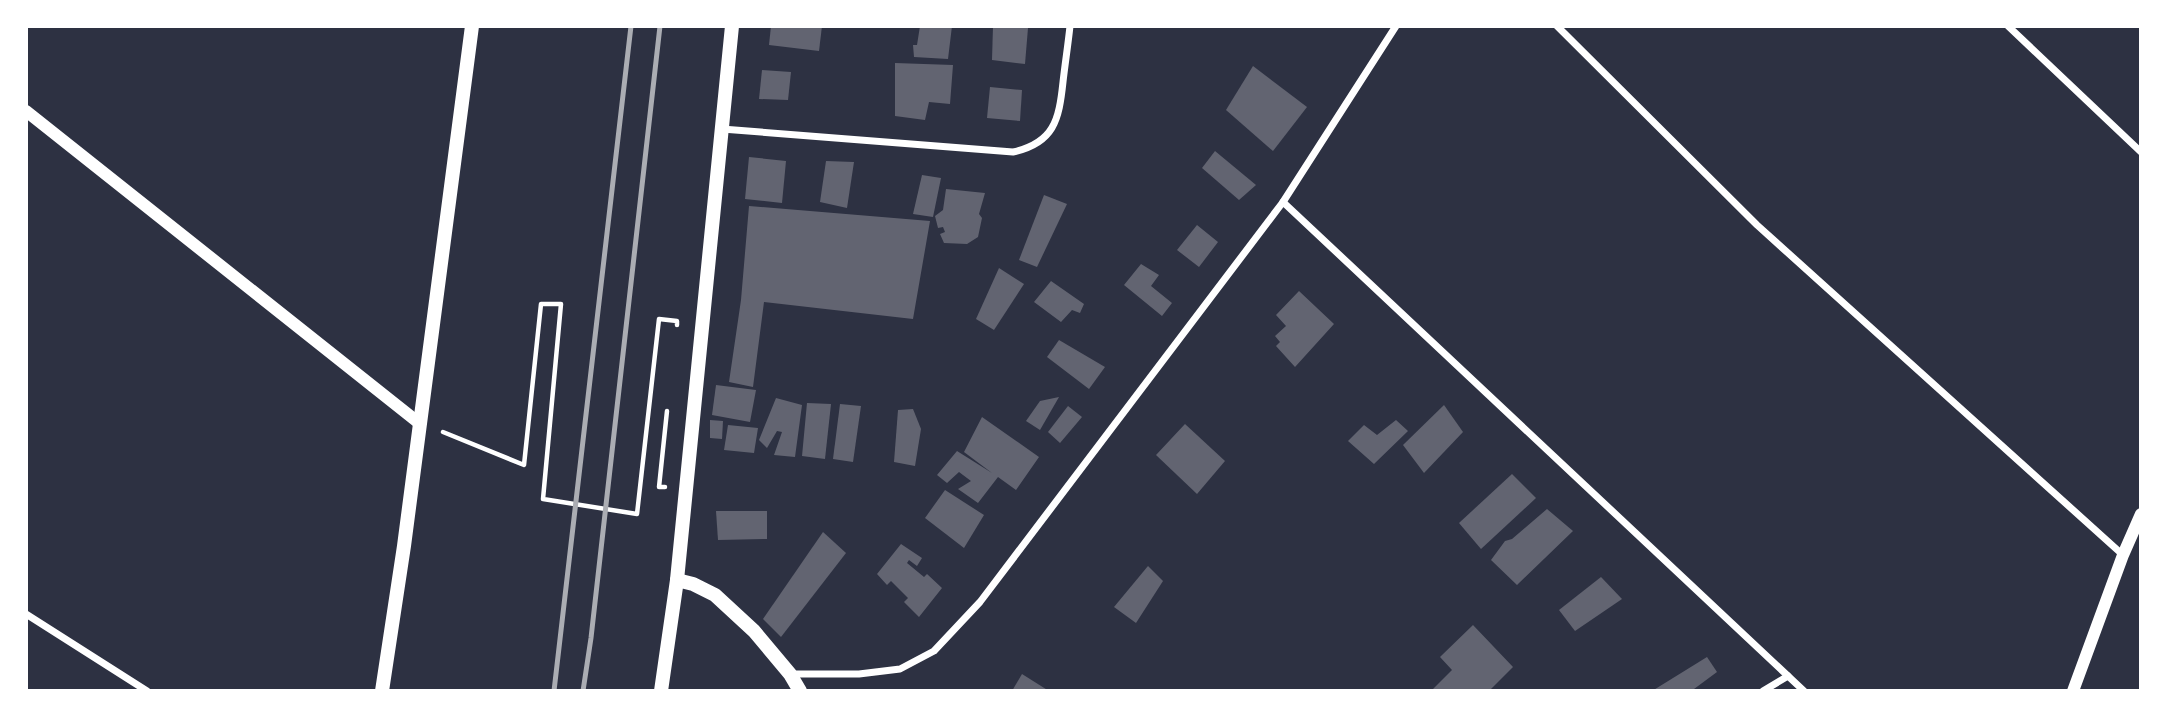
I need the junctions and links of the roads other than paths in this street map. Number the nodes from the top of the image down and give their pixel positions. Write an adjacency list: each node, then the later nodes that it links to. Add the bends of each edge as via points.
1 (472, 26): 11 (main road)
2 (732, 26): 8 (main road)
3 (1070, 26): 8 (street, via 1054,127 1028,149 1013,152)
4 (1396, 26): 10 (street)
5 (1556, 26): 13 (street, via 1758,225)
6 (2008, 26): 9 (street)
7 (26, 111): 11 (street)
8 (722, 129): 14 (main road)
9 (2141, 152)
10 (1283, 202): 16 (street, via 980,602 934,651 900,669); 17 (street)
11 (419, 423): 19 (main road)
12 (2141, 514): 13 (street)
13 (2123, 555): 24 (street)
14 (677, 580): 16 (main road, via 715,595); 20 (main road)
15 (26, 614): 18 (street)
16 (790, 674): 21 (main road)
17 (1788, 676): 22 (street); 23 (street)
18 (147, 691)
19 (382, 691)
20 (661, 691)
21 (800, 691)
22 (1763, 691)
23 (1804, 691)
24 (2073, 691)

